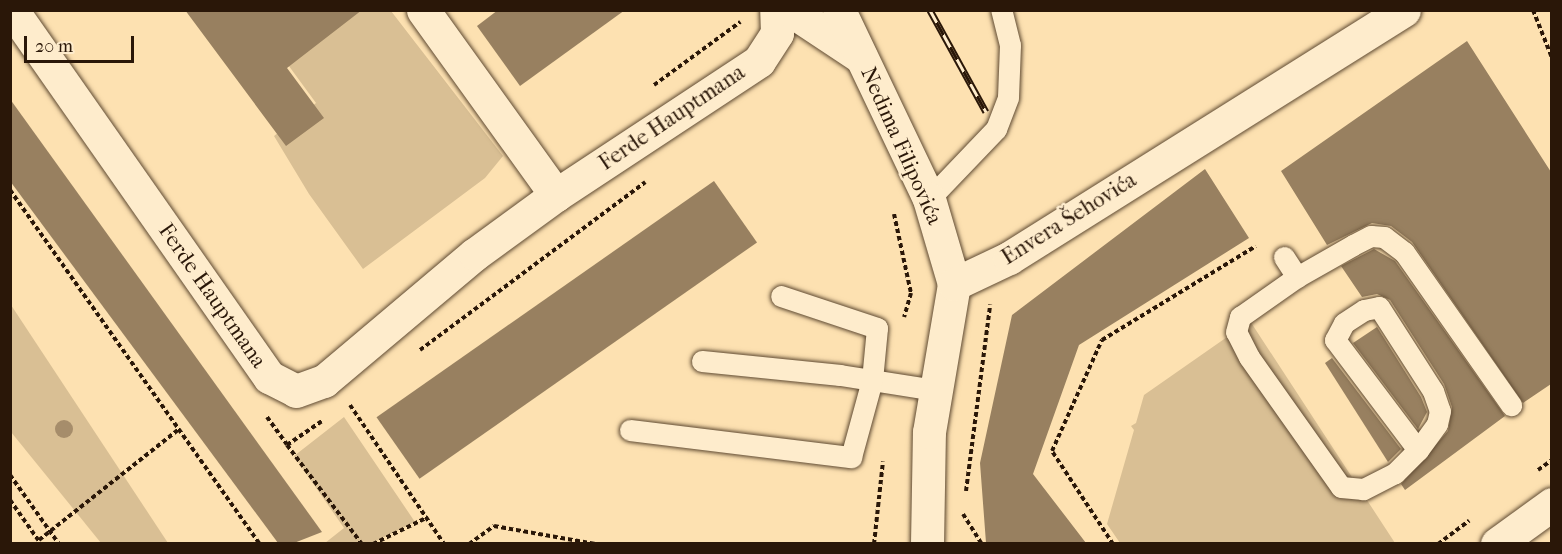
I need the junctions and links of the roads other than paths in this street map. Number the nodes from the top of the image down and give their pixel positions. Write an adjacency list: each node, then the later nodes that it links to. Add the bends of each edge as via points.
1 (12, 10): 9 (street, Ferde Hauptmana, via 269,377 296,391 324,381 475,254)
2 (423, 10): 9 (street)
3 (776, 10): 9 (street, Ferde Hauptmana, via 777,33 759,61)
4 (790, 10): 8 (street)
5 (839, 10): 8 (street, Nedima Filipovića)
6 (1001, 10): 10 (lane, via 1010,45 1008,97 996,129)
7 (1404, 10): 13 (street, Envera Šehovića, via 1009,258)
8 (862, 57): 10 (street, Nedima Filipovića)
9 (556, 195)
10 (929, 199): 13 (street, Nedima Filipovića)
11 (1284, 257): 12 (lane)
12 (1297, 277): 18 (lane, via 1371,236 1384,237 1404,252); 20 (lane, via 1236,323 1239,340 1256,366 1341,487 1363,489 1395,473)
13 (954, 284): 17 (street)
14 (781, 296): 16 (lane, via 873,324 878,332)
15 (702, 361): 16 (lane)
16 (872, 380): 17 (lane); 19 (lane, via 848,459)
17 (936, 390): 22 (street, via 929,432)
18 (1511, 405)
19 (630, 429)
20 (1418, 450): 20 (lane, via 1437,424 1440,411 1432,391 1380,307 1374,305 1344,323 1335,340)
21 (1551, 504): 23 (street)
22 (927, 543)
23 (1497, 543)

